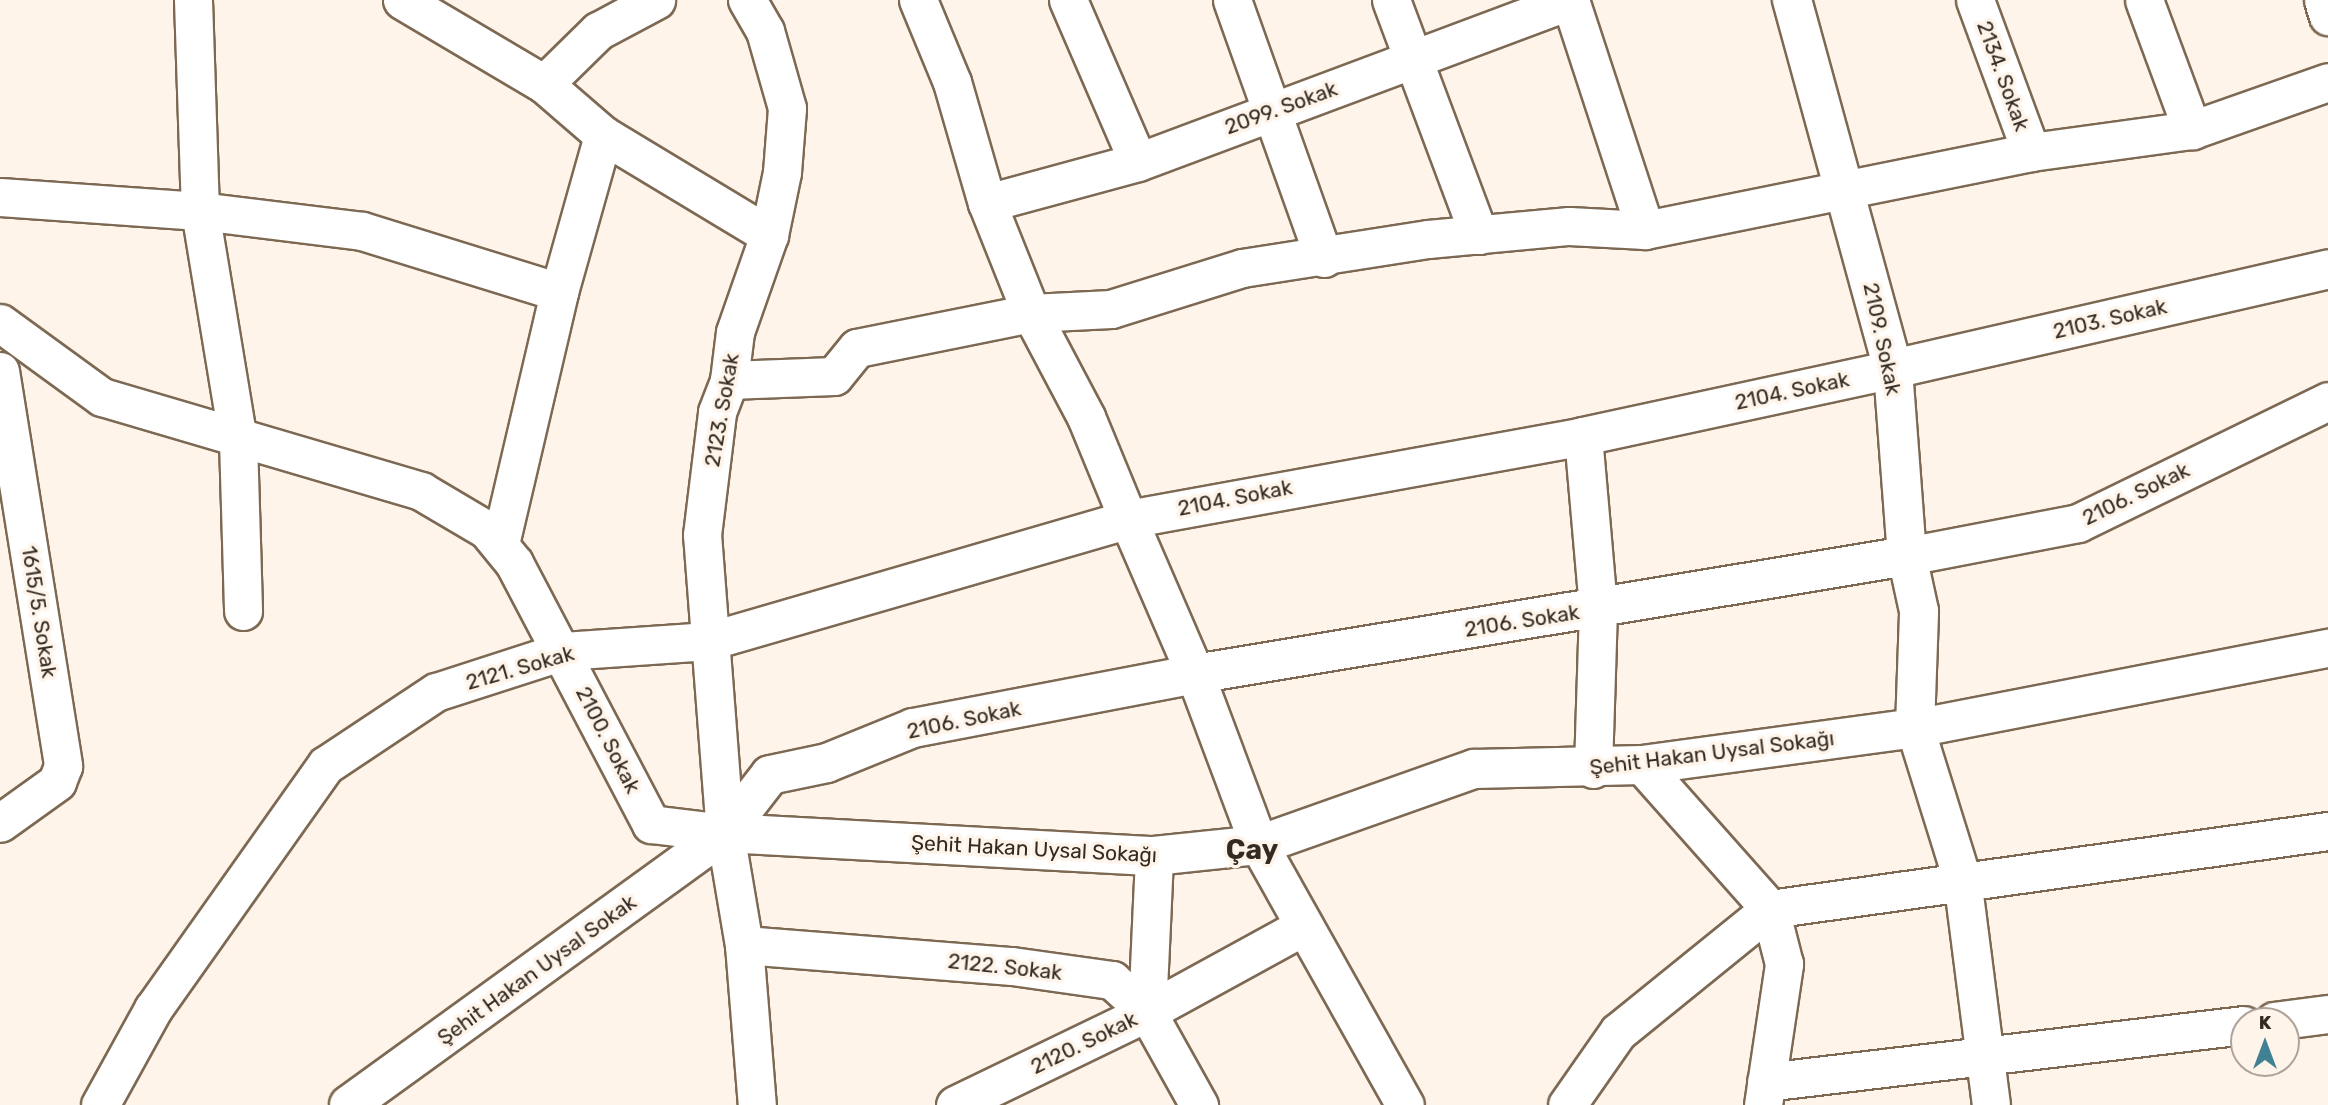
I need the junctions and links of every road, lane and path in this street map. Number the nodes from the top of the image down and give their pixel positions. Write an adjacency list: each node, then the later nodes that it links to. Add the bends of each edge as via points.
1 (193, 0): 26 (street)
2 (402, 0): 17 (street)
3 (656, 0): 17 (street, via 598,31)
4 (747, 0): 28 (street, 2123. Sokak, via 765,31 787,108 782,172)
5 (918, 0): 25 (street, via 952,82)
6 (1068, 0): 22 (street)
7 (1231, 0): 18 (street)
8 (1391, 0): 15 (street)
9 (1571, 0): 15 (street, 2099. Sokak); 27 (street)
10 (1792, 0): 23 (main road, 2109. Sokak)
11 (1975, 0): 21 (street, 2134. Sokak)
12 (2144, 0): 19 (street)
13 (2323, 0): 14 (street)
14 (2328, 16)
15 (1414, 60): 18 (street, 2099. Sokak); 29 (street)
16 (2328, 82): 19 (street)
17 (544, 84): 20 (street)
18 (1272, 110): 22 (street, 2099. Sokak); 30 (street)
19 (2192, 130): 21 (street)
20 (603, 135): 28 (street); 32 (street)
21 (2031, 152): 23 (street)
22 (1138, 162): 25 (street, 2099. Sokak)
23 (1847, 191): 27 (street); 35 (main road, 2109. Sokak)
24 (0, 197): 26 (street)
25 (987, 203): 33 (street)
26 (200, 211): 32 (street, via 362,231); 40 (street)
27 (1645, 230): 29 (street, via 1569,226)
28 (769, 235): 37 (street, 2123. Sokak, via 735,332)
29 (1479, 235): 30 (street)
30 (1324, 258): 33 (street, via 1242,268 1111,309)
31 (2328, 269): 35 (main road, 2103. Sokak)
32 (559, 292): 42 (street)
33 (1031, 313): 37 (street, via 857,348 834,376); 41 (street, via 1086,417)
34 (0, 323): 40 (street, 2100. Sokak, via 102,397)
35 (1893, 369): 39 (street, 2104. Sokak); 43 (main road, 2109. Sokak)
36 (0, 371): 53 (street, 1615/5. Sokak, via 64,766 57,782)
37 (729, 380): 46 (street, 2123. Sokak, via 717,412 702,535)
38 (2328, 401): 43 (street, 2106. Sokak, via 2078,523)
39 (1583, 436): 41 (street, 2104. Sokak); 44 (street)
40 (238, 440): 42 (street, 2100. Sokak, via 421,491 486,530); 45 (street)
41 (1128, 519): 46 (street, 2121. Sokak); 49 (street)
42 (500, 544): 48 (street, 2100. Sokak)
43 (1907, 556): 44 (main road, 2106. Sokak); 50 (main road, 2109. Sokak, via 1919,611)
44 (1598, 609): 49 (main road, 2106. Sokak); 52 (street)
45 (243, 611)
46 (709, 641): 48 (street, 2121. Sokak); 55 (street, 2123. Sokak)
47 (2328, 648): 50 (street, Şehit Hakan Uysal Sokağı)
48 (563, 651): 55 (street, 2100. Sokak, via 652,824); 70 (street, 2121. Sokak, via 436,692 326,765 153,1009)
49 (1195, 674): 55 (main road, 2106. Sokak, via 913,728 827,763 770,775); 56 (street)
50 (1915, 728): 51 (main road, Şehit Hakan Uysal Sokağı); 58 (street)
51 (1642, 765): 52 (main road, Şehit Hakan Uysal Sokağı); 59 (street)
52 (1593, 769): 56 (main road, Şehit Hakan Uysal Sokağı, via 1474,769)
53 (0, 823)
54 (2328, 831): 58 (street)
55 (725, 833): 57 (main road, Şehit Hakan Uysal Sokağı); 61 (street); 69 (main road, Şehit Hakan Uysal Sokak)
56 (1259, 845): 57 (main road, Şehit Hakan Uysal Sokağı); 60 (street)
57 (1154, 856): 62 (street, 2120. Sokak)
58 (1962, 879): 59 (street); 66 (street)
59 (1770, 909): 67 (street, via 1784,964); 75 (street, via 1618,1032)
60 (1304, 926): 62 (street); 74 (street)
61 (744, 945): 62 (street, 2122. Sokak, via 1012,966 1112,980); 71 (street)
62 (1147, 1012): 68 (street, 2120. Sokak); 73 (street, 2122. Sokak)
63 (2328, 1014): 64 (street)
64 (2300, 1018)
65 (2230, 1027): 66 (street)
66 (1984, 1059): 67 (street); 76 (street)
67 (1764, 1094)
68 (996, 1096): 72 (street, 2120. Sokak)
69 (363, 1101)
70 (100, 1105)
71 (757, 1105)
72 (955, 1105)
73 (1199, 1105)
74 (1405, 1105)
75 (1567, 1105)
76 (1991, 1105)

